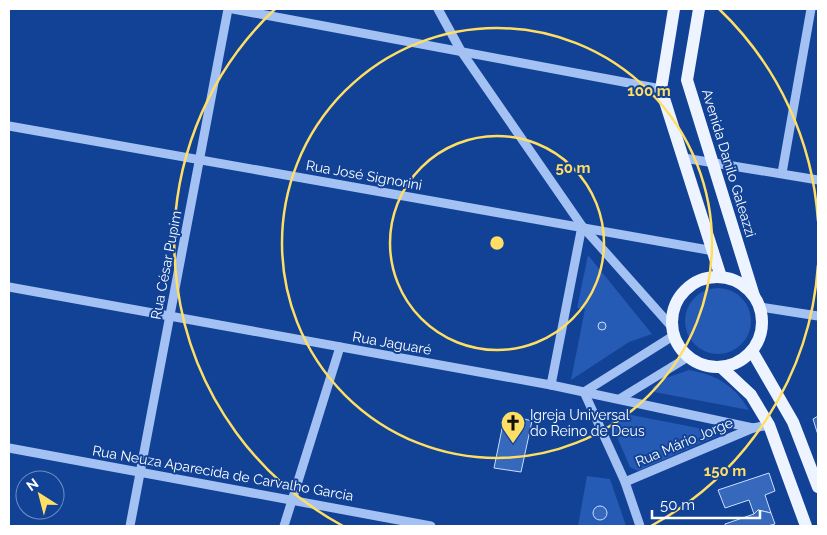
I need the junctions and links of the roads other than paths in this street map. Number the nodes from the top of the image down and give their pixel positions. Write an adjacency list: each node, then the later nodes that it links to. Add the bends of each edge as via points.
1 (228, 9): 11 (street, Rua César Pupim)
2 (232, 9): 7 (street)
3 (438, 9): 7 (street)
4 (674, 9): 8 (main road)
5 (699, 9): 12 (main road, Avenida Danilo Galeazzi, via 687,80)
6 (811, 9): 13 (street)
7 (461, 52): 8 (street); 15 (street)
8 (661, 89): 10 (main road)
9 (9, 126): 11 (street, Rua José Signorini)
10 (684, 158): 12 (street); 16 (main road)
11 (199, 160): 15 (street, Rua José Signorini); 21 (street, Rua César Pupim)
12 (713, 162): 13 (street); 19 (main road, Avenida Danilo Galeazzi)
13 (782, 174): 14 (street)
14 (818, 180)
15 (582, 226): 16 (street, Rua José Signorini); 22 (street); 27 (street)
16 (714, 251): 17 (main road)
17 (721, 277): 19 (main road, via 745,286); 22 (main road, via 702,279 685,290 674,306)
18 (9, 288): 21 (street, Rua Jaguaré)
19 (757, 302): 20 (street); 24 (main road, via 762,322 760,338)
20 (818, 316)
21 (170, 317): 23 (street, Rua Jaguaré); 33 (street, Rua César Pupim)
22 (672, 331): 25 (main road, via 679,348); 28 (street)
23 (340, 347): 27 (street, Rua Jaguaré); 36 (street)
24 (752, 351): 26 (main road, via 738,362); 35 (main road, via 793,422)
25 (688, 357): 26 (main road, via 703,366); 29 (street)
26 (721, 367): 30 (main road, via 751,395)
27 (551, 385): 28 (street, Rua Jaguaré)
28 (584, 392): 29 (street, Rua Jaguaré); 34 (street)
29 (622, 398): 31 (street, Rua Jaguaré)
30 (769, 425): 31 (street, Rua Jaguaré); 41 (main road)
31 (753, 428): 34 (street, Rua Mário Jorge)
32 (9, 448): 33 (street, Rua Neuza Aparecida de Carvalho Garcia)
33 (141, 472): 36 (street, Rua Neuza Aparecida de Carvalho Garcia); 37 (street, Rua César Pupim)
34 (625, 482): 40 (street)
35 (818, 487)
36 (294, 499): 38 (street); 39 (street, Rua Neuza Aparecida de Carvalho Garcia)
37 (130, 526)
38 (284, 526)
39 (432, 526)
40 (640, 526)
41 (806, 526)

